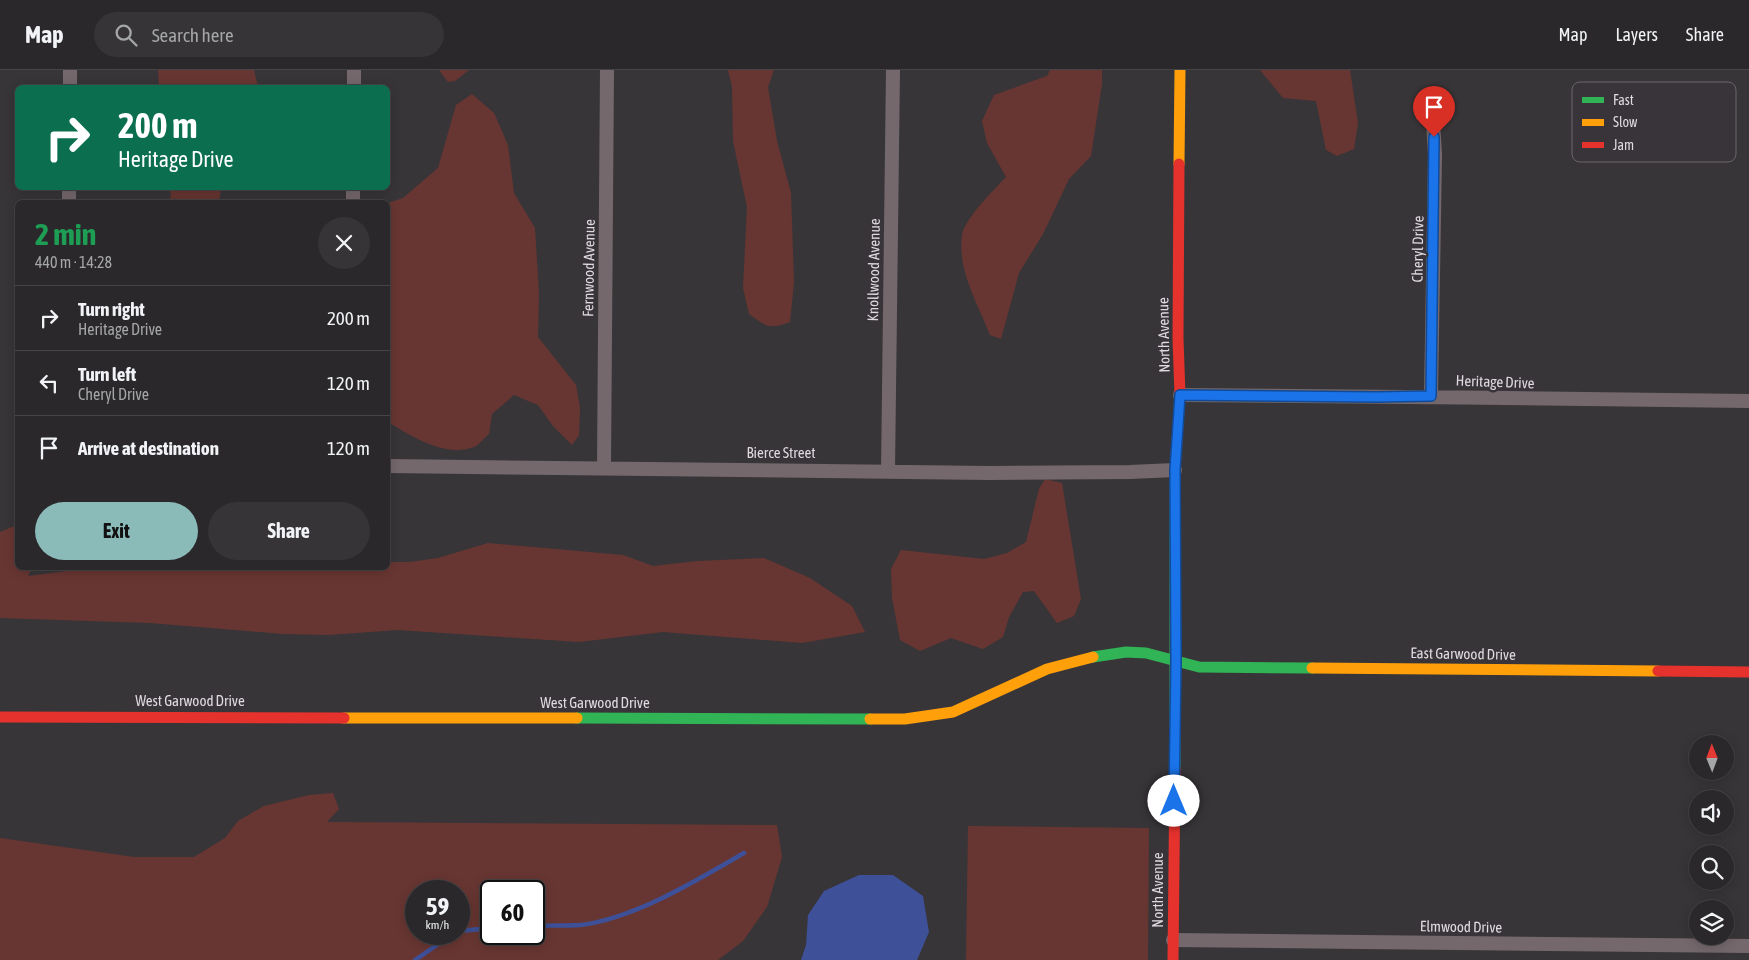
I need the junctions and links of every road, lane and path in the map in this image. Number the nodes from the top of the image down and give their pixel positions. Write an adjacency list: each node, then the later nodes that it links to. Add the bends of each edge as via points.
1 (70, 70): 6 (street)
2 (354, 70): 7 (street)
3 (607, 70): 13 (street, Fernwood Avenue)
4 (893, 70): 15 (street, Knollwood Avenue)
5 (1180, 70): 9 (street, North Avenue)
6 (70, 85)
7 (354, 85)
8 (1432, 103): 10 (street, Cheryl Drive, via 1435,155)
9 (1180, 395): 10 (street, Heritage Drive); 14 (street, North Avenue)
10 (1431, 396): 11 (street, Heritage Drive)
11 (1749, 401)
12 (390, 466): 13 (street, Bierce Street)
13 (604, 467): 15 (street, Bierce Street)
14 (1175, 470): 15 (street, Bierce Street); 16 (street, North Avenue)
15 (888, 471)
16 (1176, 662): 17 (street, East Garwood Drive, via 1198,667); 18 (street, West Garwood Drive, via 1154,654 1077,660 1034,673 948,713 905,720); 19 (street, North Avenue)
17 (1749, 672)
18 (0, 717)
19 (1173, 940): 20 (street, Elmwood Drive); 21 (street, North Avenue)
20 (1749, 946)
21 (1173, 960)

